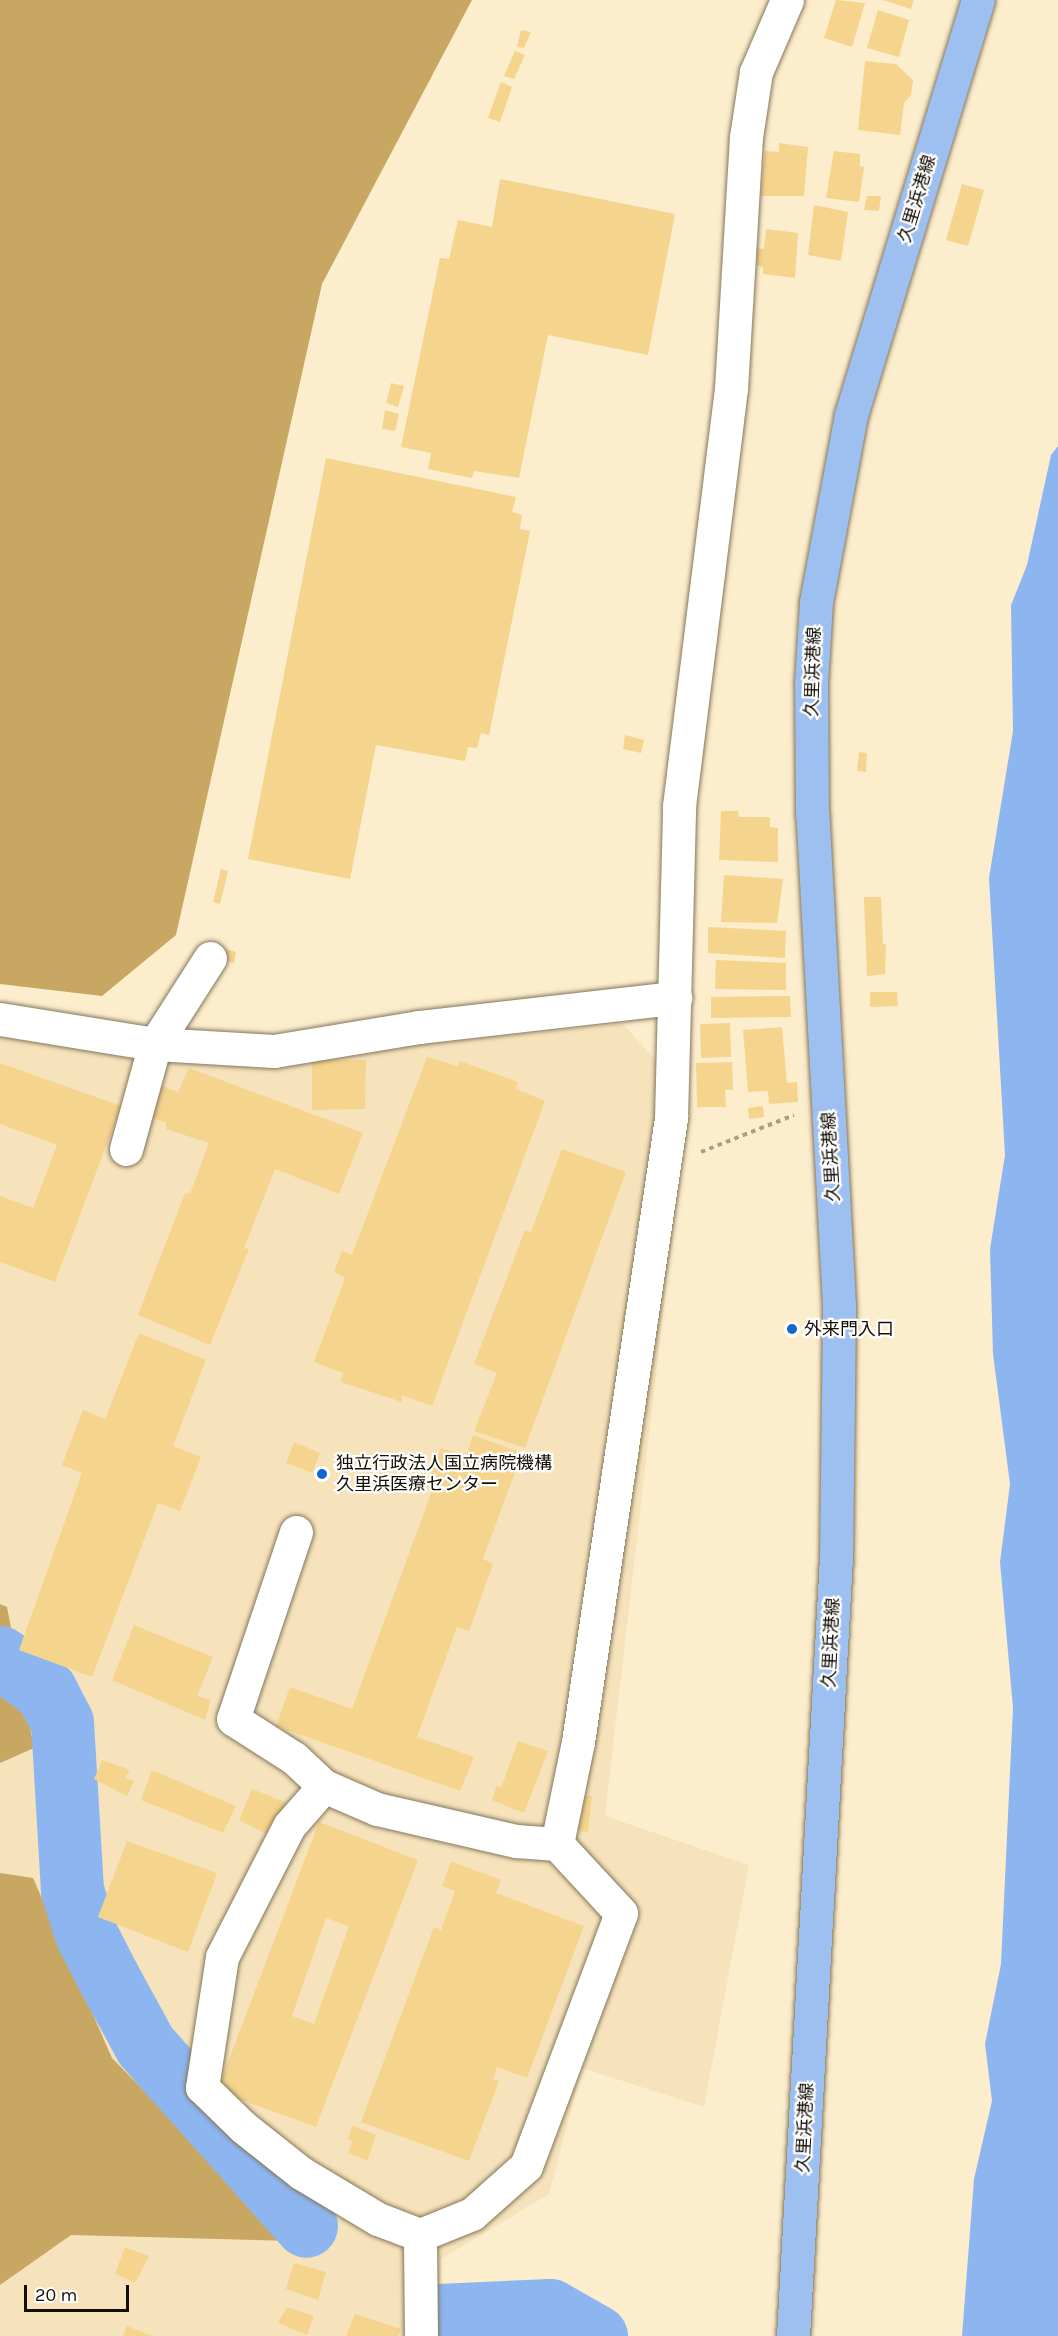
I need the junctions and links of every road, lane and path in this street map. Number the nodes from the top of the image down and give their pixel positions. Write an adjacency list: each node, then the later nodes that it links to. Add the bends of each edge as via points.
1 (787, 0): 4 (street, via 756,72 746,137 731,389 679,806)
2 (978, 0): 15 (main road, 久里浜港線, via 851,415 816,602 811,684 812,814 838,1305 836,1558)
3 (210, 958): 6 (street)
4 (675, 998): 6 (street, via 419,1027 274,1052); 9 (street, via 671,1118)
5 (0, 1019): 6 (street)
6 (155, 1044): 8 (street)
7 (805, 1111): 9 (path, via 685,1158)
8 (126, 1149)
9 (665, 1157): 12 (street, via 578,1742)
10 (296, 1532): 11 (street, via 233,1719 294,1758)
11 (324, 1786): 12 (street, via 377,1809 516,1841); 13 (street, via 289,1826 222,1957 202,2087 243,2127 302,2173 378,2219)
12 (557, 1844): 13 (street, via 621,1913 526,2166 472,2214)
13 (420, 2235): 14 (street)
14 (421, 2336)
15 (793, 2336)

